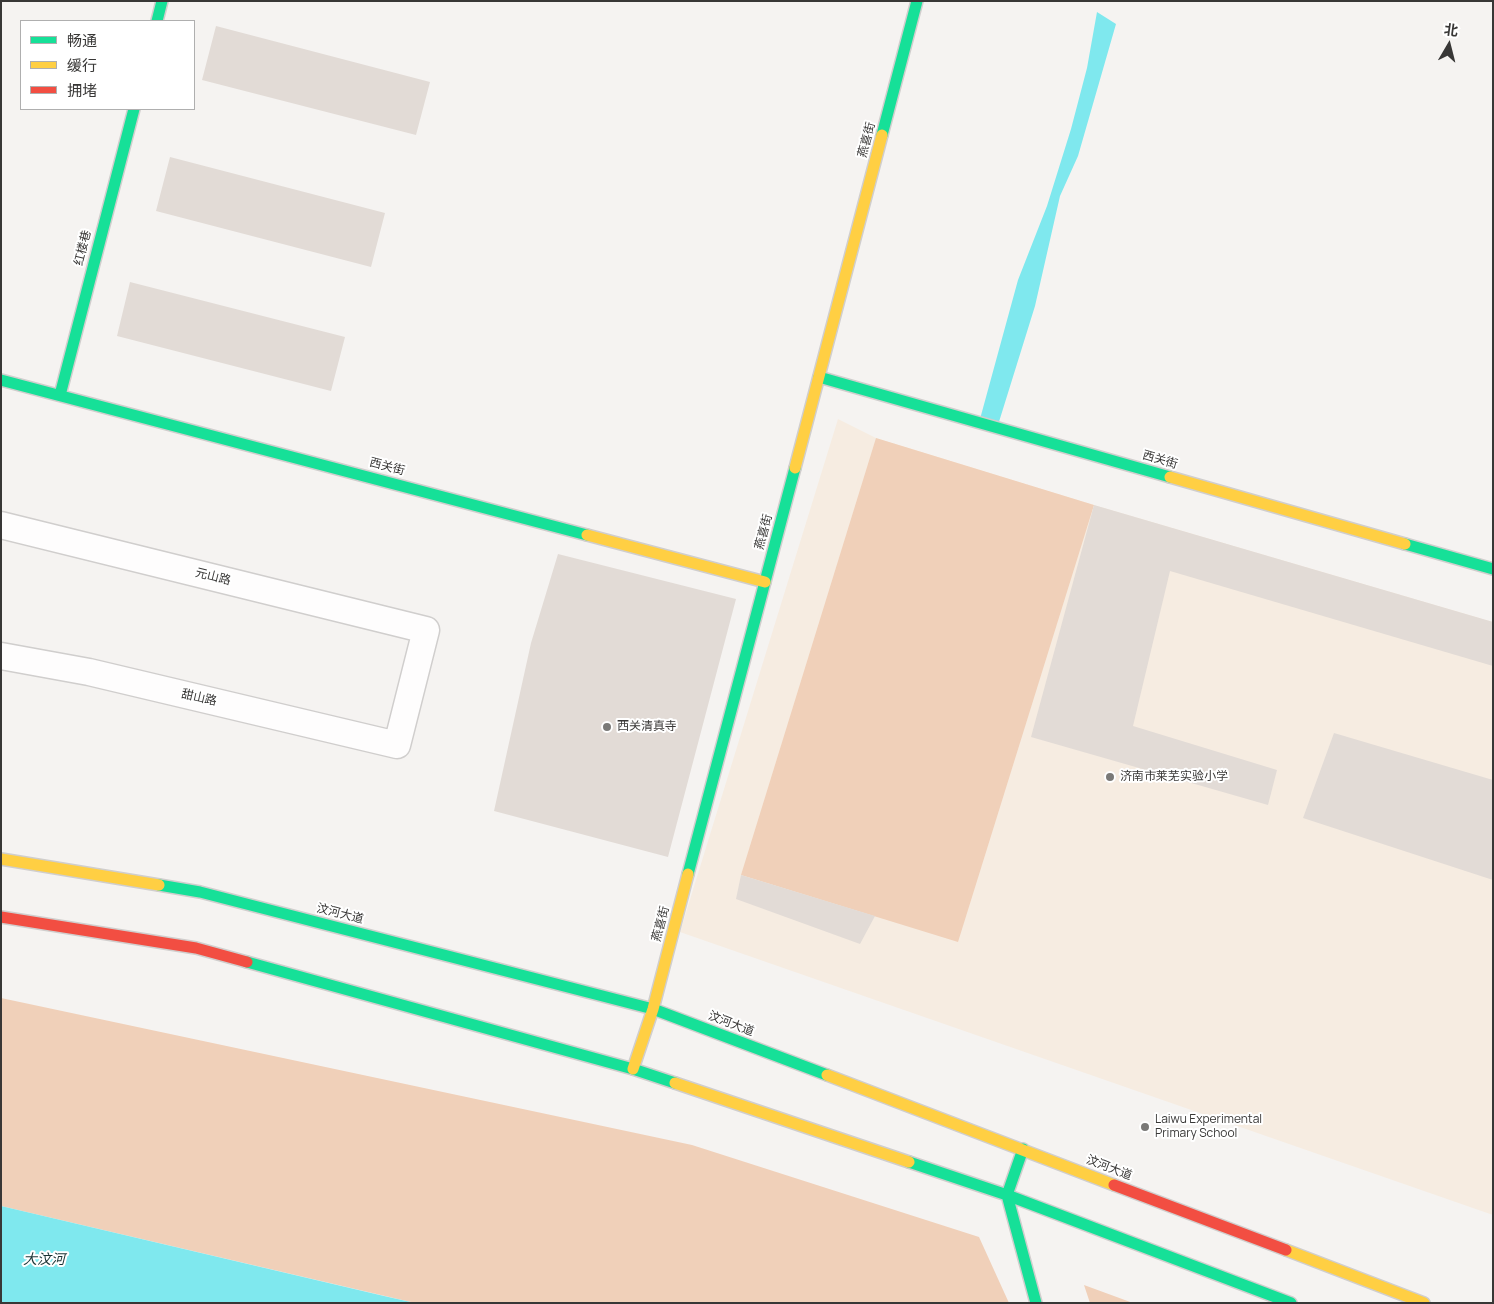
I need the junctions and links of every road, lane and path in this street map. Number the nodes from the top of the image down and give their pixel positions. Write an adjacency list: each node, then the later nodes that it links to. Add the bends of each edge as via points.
1 (162, 1): 3 (main road)
2 (917, 1): 5 (main road, 燕喜街)
3 (157, 20)
4 (134, 110): 7 (main road, 红楼巷)
5 (819, 377): 11 (main road, 西关街); 12 (main road, 燕喜街)
6 (1, 380): 7 (main road, 西关街)
7 (60, 395): 12 (main road, 西关街)
8 (1, 525): 9 (street, 元山路)
9 (32, 532): 10 (street); 14 (street, 元山路, via 426,630)
10 (1, 546)
11 (1493, 569)
12 (765, 582): 17 (main road, 燕喜街)
13 (1, 656): 14 (street, 甜山路, via 89,672)
14 (397, 745)
15 (1, 859): 17 (main road, 汶河大道, via 200,892)
16 (1, 917): 18 (main road, via 196,948)
17 (653, 1009): 18 (main road, 燕喜街); 19 (main road, 汶河大道)
18 (633, 1069): 20 (main road)
19 (1023, 1150): 20 (main road); 23 (main road, 汶河大道)
20 (1007, 1195): 21 (main road); 22 (main road)
21 (1036, 1303)
22 (1291, 1303)
23 (1424, 1303)

